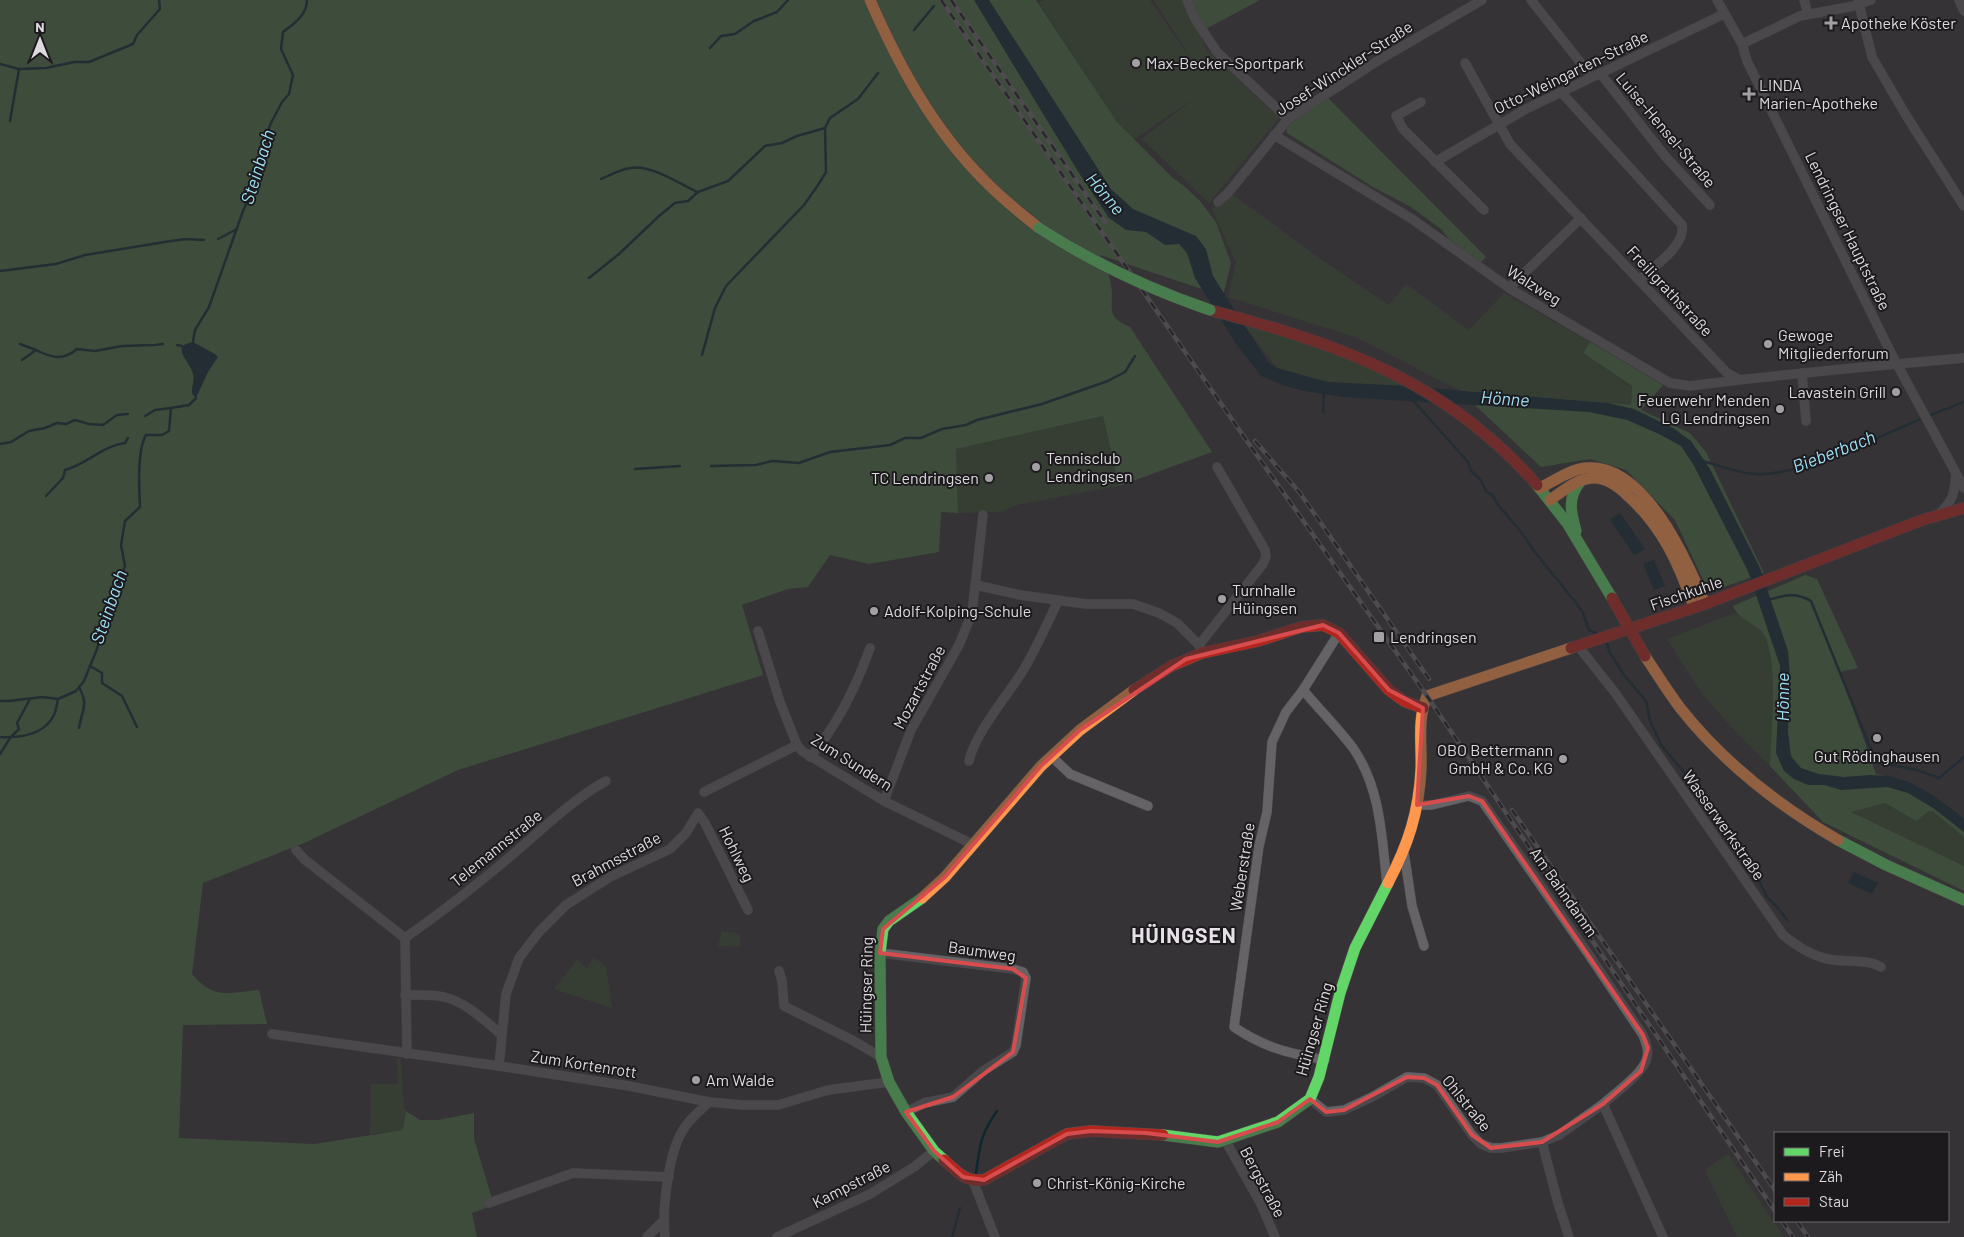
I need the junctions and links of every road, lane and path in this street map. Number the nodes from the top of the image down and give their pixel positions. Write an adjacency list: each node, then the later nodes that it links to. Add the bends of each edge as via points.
1 (870, 0): 38 (main road, bridge, via 899,65 935,122 988,184 1039,228 1094,263 1160,292 1327,344 1393,372 1444,401 1524,469)
2 (1187, 0): 18 (street, via 1217,52)
3 (1482, 0): 18 (street, Josef-Winckler-Straße, via 1379,60)
4 (1531, 0): 15 (street, Luise-Hensel-Straße)
5 (1716, 0): 11 (street, Lendringser Hauptstraße)
6 (1804, 0): 12 (street)
7 (1871, 0): 9 (street)
8 (1959, 0): 10 (street)
9 (1859, 2): 12 (street); 22 (street, via 1872,57)
10 (1964, 11)
11 (1724, 14): 13 (street, Lendringser Hauptstraße); 15 (street, Otto-Weingarten-Straße)
12 (1808, 14): 13 (street)
13 (1742, 44): 31 (street, Lendringser Hauptstraße, via 1747,61)
14 (1465, 63): 19 (street, Freiligrathstraße)
15 (1596, 75): 16 (street, Otto-Weingarten-Straße); 24 (street, Luise-Hensel-Straße)
16 (1561, 92): 19 (street, Otto-Weingarten-Straße); 28 (street, via 1682,226 1680,242)
17 (1421, 102): 21 (street, via 1396,116 1403,129)
18 (1288, 119): 20 (street, Josef-Winckler-Straße)
19 (1500, 123): 21 (street, Otto-Weingarten-Straße); 27 (street, Freiligrathstraße, via 1510,144)
20 (1274, 134): 23 (street, Josef-Winckler-Straße); 29 (street, Walzweg, via 1412,219)
21 (1435, 162): 26 (street)
22 (1961, 194): 25 (street)
23 (1218, 202)
24 (1710, 205)
25 (1964, 206)
26 (1484, 210)
27 (1581, 218): 28 (street, Freiligrathstraße); 29 (street)
28 (1639, 280): 33 (street, Freiligrathstraße, via 1727,373)
29 (1509, 288): 33 (street, Walzweg, via 1670,383 1690,386)
30 (1964, 358): 31 (street, Walzweg)
31 (1897, 364): 32 (street, Walzweg); 36 (street, Lendringser Hauptstraße)
32 (1802, 373): 33 (street, Walzweg); 34 (street)
33 (1741, 379)
34 (1806, 421)
35 (1217, 466): 52 (street, via 1266,556)
36 (1956, 474): 39 (street, Lendringser Hauptstraße); 43 (street, via 1954,496)
37 (1580, 482): 40 (main road); 44 (main road, via 1571,493 1570,506); 47 (main road, via 1603,479 1620,488 1641,508 1671,548)
38 (1540, 488): 40 (main road); 47 (main road, via 1585,468 1605,469 1622,478 1645,498 1668,527 1685,557)
39 (1964, 488)
40 (1550, 500): 44 (main road)
41 (1964, 508): 43 (main road, Fischkuhle)
42 (983, 515): 45 (street, Mozartstraße)
43 (1938, 515): 47 (main road, Fischkuhle)
44 (1579, 541): 69 (main road, bridge, via 1645,656 1686,715 1737,768 1816,827 1861,852)
45 (976, 585): 46 (street); 61 (street, Mozartstraße, via 972,613 959,645 911,730)
46 (1058, 601): 52 (street, via 1133,604 1160,613 1177,622); 58 (street, via 1024,669 974,745)
47 (1699, 605): 50 (main road, Fischkuhle)
48 (758, 631): 55 (street, Zum Sundern)
49 (1339, 633): 52 (main road, Hüingser Ring, via 1323,624 1301,627 1258,641); 53 (street, Weberstraße); 54 (main road, Hüingser Ring, via 1389,690 1404,701)
50 (1584, 644): 54 (main road, Fischkuhle, via 1432,693 1427,696); 74 (street, Wasserwerkstraße, via 1783,935 1806,952 1828,959 1874,963)
51 (870, 648): 57 (street, via 860,676 840,713)
52 (1200, 649): 56 (main road, Hüingser Ring, via 1141,685)
53 (1303, 690): 68 (street, via 1353,748 1367,774 1378,811); 81 (street, Weberstraße, via 1286,712 1272,742 1267,812 1259,846 1234,1027 1277,1050)
54 (1423, 708): 62 (main road, Hüingser Ring)
55 (797, 744): 57 (street, Zum Sundern); 60 (street)
56 (1051, 756): 63 (street, via 1070,774); 65 (main road, Hüingser Ring)
57 (810, 757): 61 (street, Zum Sundern)
58 (969, 761)
59 (606, 782): 71 (street, Telemannstraße, via 553,820)
60 (704, 792)
61 (884, 801): 65 (street, Zum Sundern)
62 (1417, 804): 67 (main road, Hüingser Ring); 82 (street, Am Bahndamm, via 1432,805 1469,796 1485,804 1643,1035 1648,1048)
63 (1148, 806)
64 (698, 813): 70 (street, Hohlweg); 78 (street, Brahmsstraße, via 686,833 670,849 610,876 578,896 540,932 519,958 506,994)
65 (972, 844): 73 (main road, Hüingser Ring, via 931,891 889,921 883,929)
66 (296, 850): 71 (street)
67 (1404, 852): 68 (main road, Hüingser Ring); 72 (street, Hüingser Ring, via 1412,906)
68 (1387, 886): 81 (main road, Hüingser Ring, via 1354,948)
69 (1964, 900)
70 (748, 910)
71 (406, 938): 76 (street)
72 (1424, 946)
73 (880, 953): 80 (main road, Hüingser Ring); 88 (street, Baumweg, via 1006,968 1022,972 1026,978 1013,1052 983,1071 953,1097 924,1103)
74 (1881, 967)
75 (779, 971): 80 (street, via 784,1006)
76 (405, 995): 78 (street, via 444,996 466,1007); 79 (street)
77 (272, 1034): 79 (street, Zum Kortenrott)
78 (502, 1035): 83 (street, Brahmsstraße)
79 (408, 1054): 83 (street, Zum Kortenrott)
80 (881, 1057): 84 (main road, Hüingser Ring)
81 (1325, 1060): 85 (main road, Hüingser Ring)
82 (1647, 1060): 87 (street, Ohlstraße, via 1641,1070)
83 (499, 1066): 86 (street, Zum Kortenrott)
84 (889, 1082): 86 (street, Zum Kortenrott, via 828,1090 778,1105); 88 (main road, Hüingser Ring)
85 (1310, 1098): 89 (main road, Hüingser Ring, via 1278,1122); 90 (street, Ohlstraße, via 1326,1112 1344,1110 1407,1077 1424,1078 1437,1085 1481,1144 1500,1148)
86 (709, 1102): 92 (street, via 682,1130)
87 (1604, 1104): 90 (street, Ohlstraße); 102 (street)
88 (906, 1112): 91 (main road, Hüingser Ring)
89 (1224, 1140): 93 (main road, Hüingser Ring, via 1211,1142 1132,1132 1067,1134 984,1180); 100 (street, Bergstraße, via 1261,1204)
90 (1542, 1142): 101 (street)
91 (934, 1151): 93 (main road, Hüingser Ring, via 962,1178); 98 (street, Kampstraße, via 870,1194)
92 (669, 1178): 94 (street, via 573,1173); 95 (street)
93 (973, 1181): 99 (street)
94 (490, 1202)
95 (664, 1220): 96 (street); 97 (street)
96 (647, 1237)
97 (666, 1237)
98 (777, 1237)
99 (995, 1237)
100 (1275, 1237)
101 (1569, 1237)
102 (1663, 1237)

